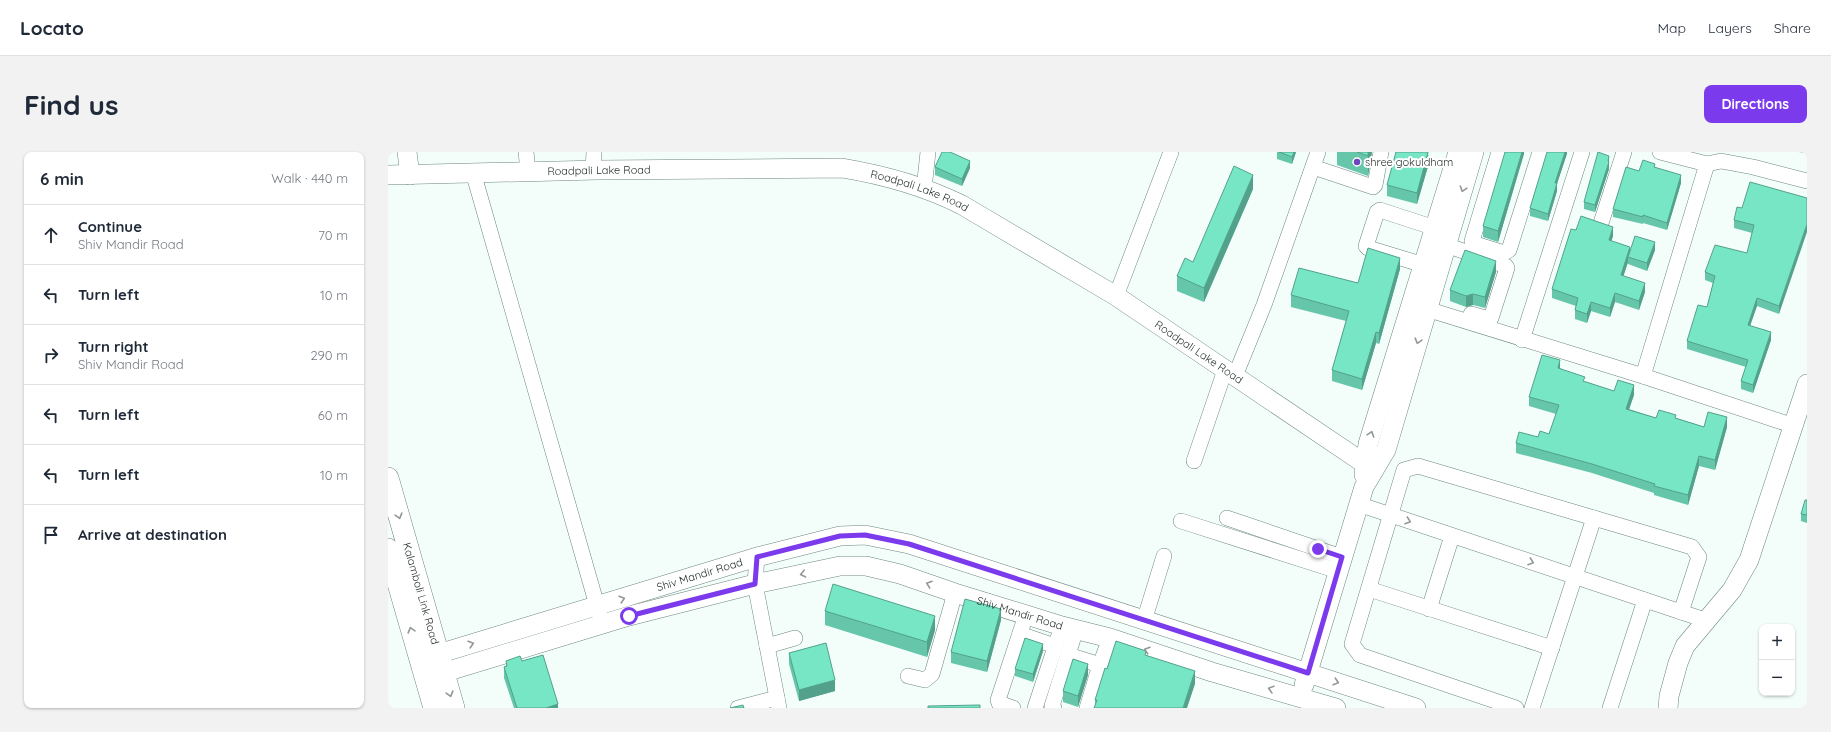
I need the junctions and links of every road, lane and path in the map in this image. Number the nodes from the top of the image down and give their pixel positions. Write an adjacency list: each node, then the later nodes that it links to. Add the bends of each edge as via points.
1 (407, 152): 20 (street)
2 (526, 152): 17 (street)
3 (928, 152): 22 (street)
4 (1171, 152): 27 (street)
5 (1318, 152): 16 (street)
6 (1381, 152): 16 (street, via 1373,187)
7 (1458, 152): 24 (street)
8 (1474, 152): 25 (street, one-way to 25)
9 (1499, 152): 13 (street, via 1472,241 1504,253 1509,250)
10 (1582, 152): 29 (street)
11 (1624, 152): 23 (street)
12 (1660, 152): 15 (street)
13 (1533, 153)
14 (594, 161): 17 (street, Roadpali Lake Road); 22 (street, Roadpali Lake Road, via 842,168 876,174)
15 (1707, 164): 21 (street, via 1721,161); 31 (street)
16 (1313, 167): 30 (street, via 1264,305)
17 (528, 171): 18 (street, Roadpali Lake Road)
18 (473, 172): 20 (street, Roadpali Lake Road); 52 (street)
19 (388, 174): 20 (street, Roadpali Lake Road)
20 (410, 175)
21 (1807, 182)
22 (924, 189): 27 (street, Roadpali Lake Road, via 962,205)
23 (1601, 223)
24 (1435, 228): 26 (street); 26 (street, via 1380,210 1377,212 1366,246)
25 (1446, 245): 28 (street); 28 (street, via 1506,266 1491,318)
26 (1424, 265): 28 (street)
27 (1116, 296): 30 (street, Roadpali Lake Road)
28 (1423, 305): 29 (street); 35 (street, via 1386,450)
29 (1522, 340): 31 (street)
30 (1230, 373): 34 (street); 35 (street, Roadpali Lake Road)
31 (1643, 376): 33 (street)
32 (1807, 384): 33 (street)
33 (1794, 426): 56 (street, via 1749,560 1732,590)
34 (1194, 461)
35 (1369, 467): 37 (street)
36 (388, 478): 68 (main road, Kalamboli Link Road, one-way to 68)
37 (1361, 495): 38 (street); 46 (street)
38 (1391, 515): 40 (street, via 1404,470 1418,466); 42 (street, one-way to 42); 49 (street)
39 (1227, 518): 46 (street)
40 (1594, 518): 47 (street); 54 (street, via 1692,547 1699,557)
41 (1181, 521): 46 (street)
42 (1452, 536): 47 (street, one-way to 47); 53 (street)
43 (388, 549): 68 (main road, Kalamboli Link Road, one-way to 43)
44 (1164, 556): 57 (street)
45 (757, 557): 48 (street); 52 (street, Shiv Mandir Road, one-way to 45); 57 (street, Shiv Mandir Road, via 840,536 865,535 890,539)
46 (1340, 564): 69 (street)
47 (1575, 577): 51 (street); 65 (street)
48 (755, 584): 50 (street, Shiv Mandir Road, one-way to 48, via 882,569 853,565); 58 (street, Shiv Mandir Road); 63 (street)
49 (1368, 589): 53 (street); 82 (street, via 1352,644 1360,655)
50 (955, 593): 55 (street, Shiv Mandir Road); 70 (street, via 932,674 924,680)
51 (1645, 600): 54 (street); 84 (street)
52 (597, 606): 58 (street); 68 (street, Shiv Mandir Road, one-way to 52)
53 (1429, 609): 65 (street)
54 (1681, 612): 56 (street)
55 (1026, 615): 59 (street, Shiv Mandir Road); 60 (street)
56 (1705, 620): 85 (street, via 1685,646 1678,662)
57 (1144, 621): 69 (street, Shiv Mandir Road)
58 (603, 625): 68 (street, Shiv Mandir Road)
59 (1069, 627): 62 (street, Shiv Mandir Road); 64 (street); 66 (street)
60 (1020, 634): 64 (street); 76 (street, via 998,700 999,703)
61 (795, 638): 63 (street)
62 (1110, 638): 67 (street); 72 (street, Shiv Mandir Road, one-way to 62)
63 (767, 646): 71 (street)
64 (1055, 646): 77 (street)
65 (1552, 648): 83 (street)
66 (1068, 655): 67 (street); 78 (street, via 1052,706)
67 (1100, 665): 79 (street)
68 (432, 666): 73 (main road, Kalamboli Link Road); 74 (main road, Kalamboli Link Road, one-way to 74)
69 (1308, 673): 72 (street); 81 (street, Shiv Mandir Road, one-way to 81)
70 (908, 676)
71 (778, 703): 75 (street)
72 (1299, 703): 80 (street, Shiv Mandir Road)
73 (434, 708)
74 (454, 708)
75 (738, 708)
76 (1013, 708)
77 (1035, 708)
78 (1054, 708)
79 (1087, 708)
80 (1336, 708)
81 (1416, 708)
82 (1516, 708)
83 (1532, 708)
84 (1610, 708)
85 (1668, 708)

